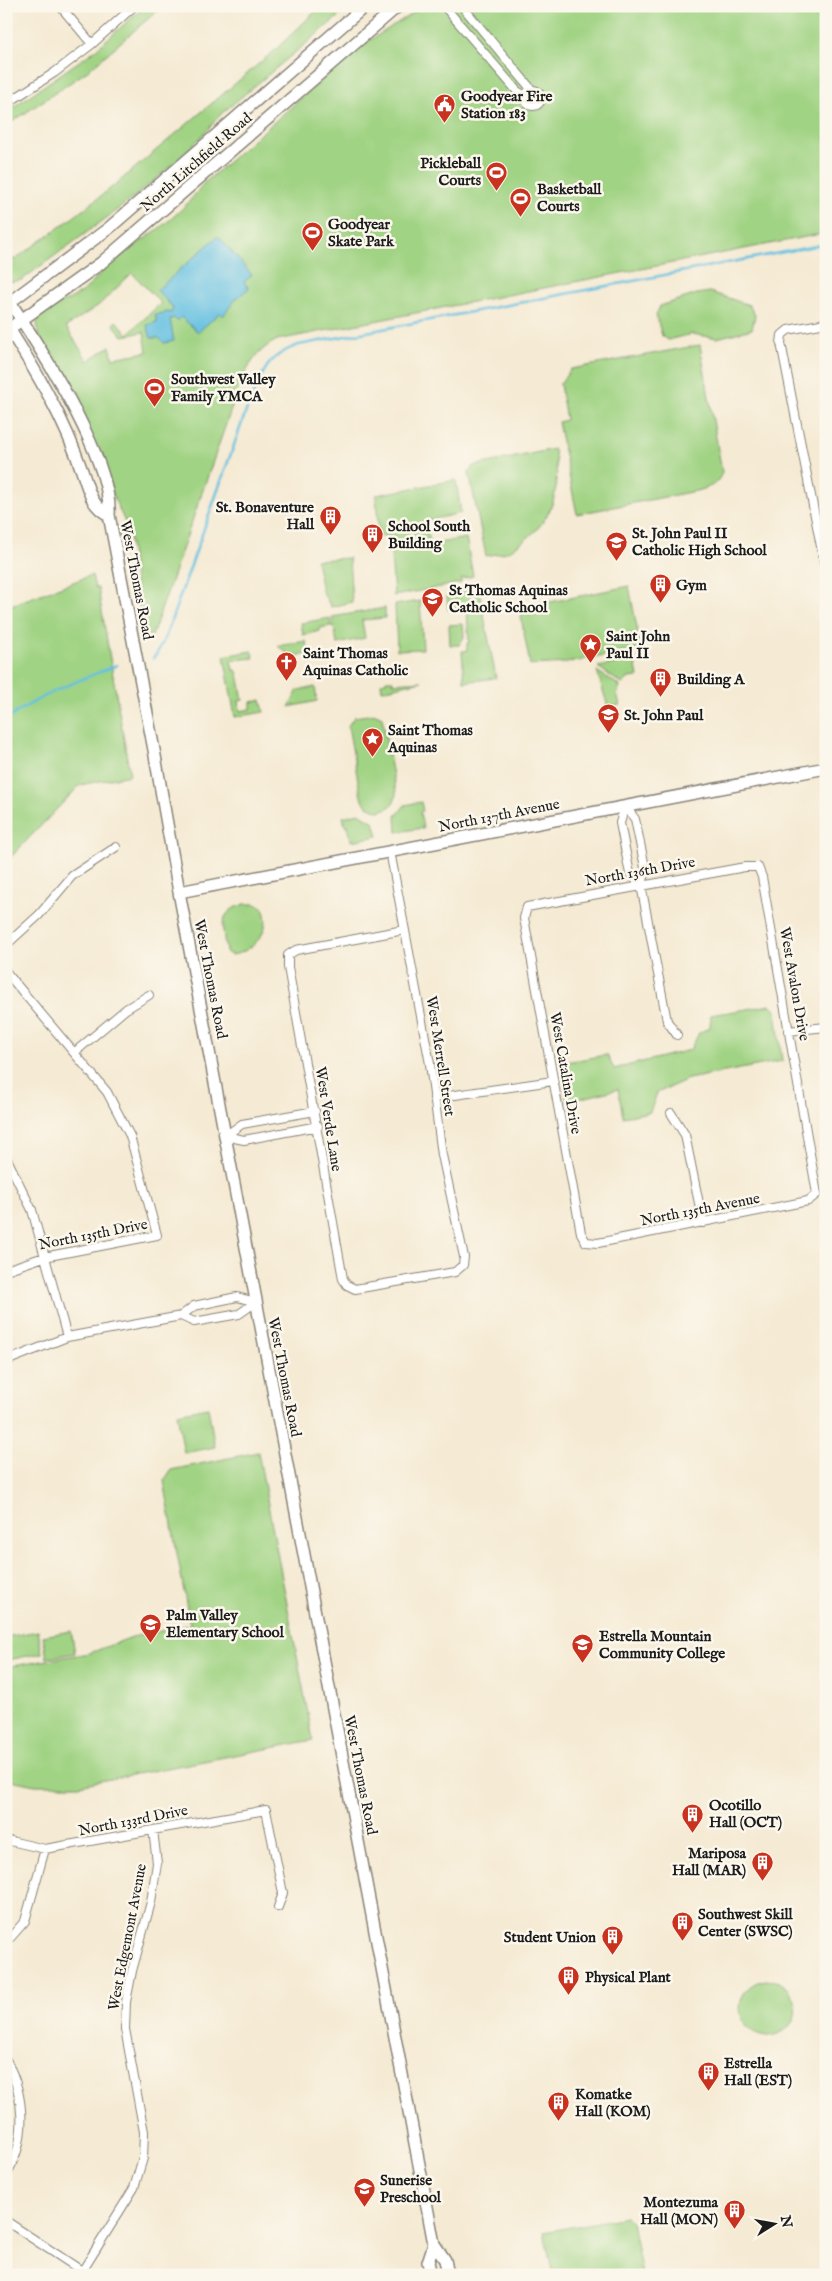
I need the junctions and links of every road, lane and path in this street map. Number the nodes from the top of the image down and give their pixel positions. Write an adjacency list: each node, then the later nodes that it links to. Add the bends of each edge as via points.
1 (60, 6): 7 (street)
2 (134, 6): 7 (street)
3 (365, 6): 11 (main road, North Litchfield Road, via 109,228)
4 (398, 6): 12 (main road, North Litchfield Road, via 101,263)
5 (444, 6): 9 (street)
6 (462, 6): 8 (street)
7 (92, 44): 10 (street)
8 (532, 90): 9 (street); 9 (street, via 541,95 539,105 529,106)
9 (525, 96)
10 (6, 104)
11 (8, 301): 12 (main road, West Thomas Road)
12 (21, 320): 14 (main road, North Litchfield Road); 15 (main road, West Thomas Road, via 50,366 91,445 108,494)
13 (826, 323): 16 (street, via 788,330 782,335 781,344)
14 (7, 328): 15 (main road, West Thomas Road, via 57,410 96,506)
15 (109, 515): 23 (main road, West Thomas Road)
16 (826, 572)
17 (826, 768): 18 (main road, North 137th Avenue)
18 (625, 806): 20 (main road, North 137th Avenue); 22 (street, via 635,819 639,837 646,872); 22 (street, via 620,823 630,874)
19 (116, 847): 26 (street, via 72,876 39,915)
20 (390, 851): 23 (main road, North 137th Avenue); 25 (street, West Merrell Street)
21 (758, 867): 22 (street, North 136th Drive); 30 (street, West Avalon Drive, via 778,960)
22 (641, 885): 24 (street, North 136th Drive); 31 (street, via 667,1022)
23 (178, 892): 38 (main road, West Thomas Road)
24 (528, 907): 33 (street, West Catalina Drive, via 524,918)
25 (404, 930): 34 (street, West Merrell Street); 35 (street, West Verde Lane, via 296,950 288,955)
26 (6, 945)
27 (6, 972): 32 (street)
28 (149, 995): 32 (street, via 126,1009)
29 (826, 1027): 30 (street)
30 (788, 1031): 40 (street, West Avalon Drive)
31 (677, 1035)
32 (75, 1052): 43 (street, North 135th Drive, via 108,1092 130,1136 158,1235)
33 (553, 1081): 34 (street); 42 (street, West Catalina Drive, via 581,1233)
34 (434, 1098): 45 (street, West Merrell Street, via 463,1265 455,1272 355,1290)
35 (315, 1110): 37 (street, West Verde Lane); 38 (street, via 242,1124)
36 (671, 1113): 41 (street, via 685,1135)
37 (318, 1126): 38 (street, via 244,1140); 45 (street, West Verde Lane, via 322,1170 343,1279)
38 (225, 1136): 46 (main road, West Thomas Road)
39 (6, 1157): 43 (street, via 32,1210)
40 (817, 1194): 41 (street, North 135th Avenue, via 808,1202)
41 (703, 1223): 42 (street, North 135th Avenue, via 598,1243)
42 (586, 1242)
43 (44, 1257): 44 (street, North 135th Drive); 48 (street)
44 (6, 1270)
45 (347, 1285)
46 (256, 1302): 47 (street, via 237,1297 194,1306); 47 (street, via 239,1314 194,1322); 58 (main road, West Thomas Road)
47 (181, 1316): 48 (street)
48 (67, 1337): 49 (street)
49 (6, 1361)
50 (153, 1830): 52 (street, North 133rd Drive); 53 (street, North 133rd Drive, via 266,1810 283,1893); 59 (street, West Edgemont Avenue, via 157,1863 151,1902 129,1986 125,2029 144,2132 143,2158 134,2188)
51 (6, 1840): 52 (street, North 133rd Drive)
52 (45, 1849): 54 (street, via 25,1921)
53 (278, 1907)
54 (11, 1937)
55 (6, 2060): 56 (street, via 14,2074 20,2098 21,2122 20,2143)
56 (6, 2175)
57 (6, 2221): 59 (street)
58 (434, 2244): 60 (main road, West Thomas Road, via 428,2262); 61 (main road, West Thomas Road, via 445,2260)
59 (85, 2273)
60 (431, 2275)
61 (448, 2275)

